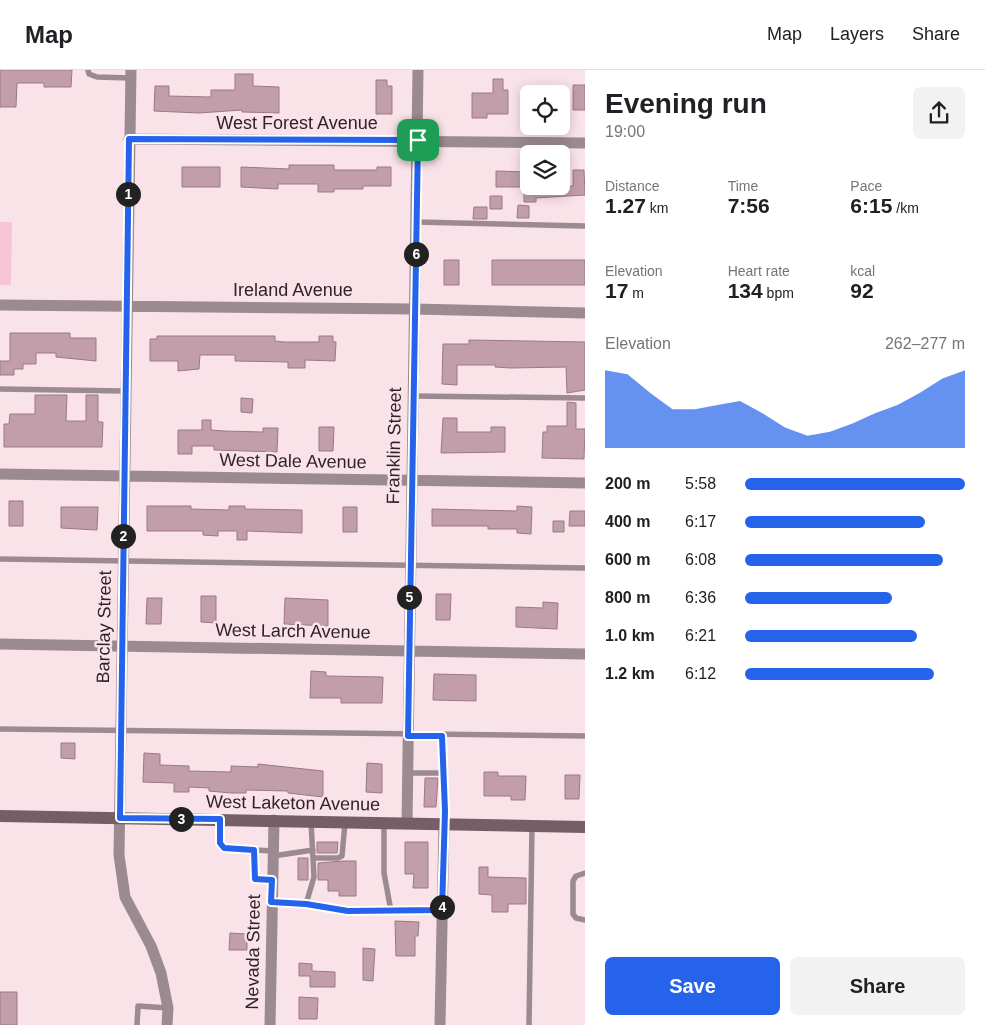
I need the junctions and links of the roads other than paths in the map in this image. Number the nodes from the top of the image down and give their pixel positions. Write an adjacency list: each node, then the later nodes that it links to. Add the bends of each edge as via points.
1 (88, 70): 3 (lane, via 89,74 97,77)
2 (418, 70): 5 (street, Franklin Street)
3 (131, 74): 4 (street, Barclay Street)
4 (129, 139): 5 (street, West Forest Avenue); 10 (street, Barclay Street)
5 (418, 140): 6 (street, West Forest Avenue); 7 (street, Franklin Street)
6 (585, 143)
7 (416, 222): 8 (lane); 11 (street, Franklin Street)
8 (585, 226)
9 (0, 305): 10 (street, Ireland Avenue)
10 (126, 308): 11 (street, Ireland Avenue); 14 (street, Barclay Street)
11 (414, 309): 12 (street, Ireland Avenue); 15 (street, Franklin Street)
12 (585, 313)
13 (0, 388): 14 (lane)
14 (125, 391): 18 (street, Barclay Street)
15 (412, 396): 16 (lane); 19 (street, Franklin Street)
16 (585, 398)
17 (0, 474): 18 (street, West Dale Avenue)
18 (124, 476): 19 (street, West Dale Avenue); 22 (street, Barclay Street)
19 (411, 480): 20 (street, West Dale Avenue); 23 (street, Franklin Street)
20 (585, 483)
21 (0, 559): 22 (lane)
22 (122, 561): 23 (lane); 26 (street, Barclay Street)
23 (410, 566): 24 (lane); 27 (street, Franklin Street)
24 (585, 568)
25 (0, 644): 26 (street, West Larch Avenue)
26 (121, 646): 27 (street, West Larch Avenue); 30 (street, Barclay Street)
27 (409, 650): 28 (street, West Larch Avenue); 31 (street, Franklin Street)
28 (585, 654)
29 (0, 729): 30 (lane)
30 (120, 731): 31 (lane); 37 (street, Barclay Street)
31 (408, 736): 32 (lane); 34 (street, Franklin Street)
32 (442, 736): 33 (lane); 35 (lane)
33 (585, 736)
34 (407, 772): 35 (lane); 43 (street, Franklin Street)
35 (442, 775): 44 (lane)
36 (0, 816): 37 (main road, West Laketon Avenue)
37 (120, 818): 38 (main road, West Laketon Avenue); 58 (street, Barclay Street, via 118,855 125,897 151,946 161,973)
38 (220, 819): 39 (main road, West Laketon Avenue); 47 (lane, via 220,843 224,848)
39 (274, 820): 40 (main road, West Laketon Avenue); 49 (street, Nevada Street)
40 (311, 821): 41 (main road, West Laketon Avenue); 48 (lane)
41 (345, 822): 42 (main road, West Laketon Avenue); 50 (lane, via 342,856)
42 (384, 822): 43 (main road, West Laketon Avenue); 56 (lane, via 384,873)
43 (407, 823): 44 (main road, West Laketon Avenue)
44 (444, 824): 45 (main road, West Laketon Avenue); 55 (street)
45 (532, 826): 46 (main road, West Laketon Avenue); 63 (lane)
46 (585, 826)
47 (254, 850): 49 (lane); 52 (lane, via 255,879)
48 (313, 850): 49 (lane); 50 (lane)
49 (273, 854): 52 (street, Nevada Street)
50 (313, 858): 54 (lane, via 314,877)
51 (585, 873): 57 (lane, via 573,880 573,914)
52 (272, 880): 53 (street, Nevada Street)
53 (271, 902): 54 (lane); 61 (street, Nevada Street)
54 (306, 904): 56 (lane, via 348,911)
55 (442, 910): 56 (lane); 62 (street)
56 (391, 911)
57 (585, 920)
58 (168, 1008): 59 (lane, via 138,1006); 60 (street, Barclay Street)
59 (137, 1025)
60 (167, 1025)
61 (270, 1025)
62 (440, 1025)
63 (529, 1025)

